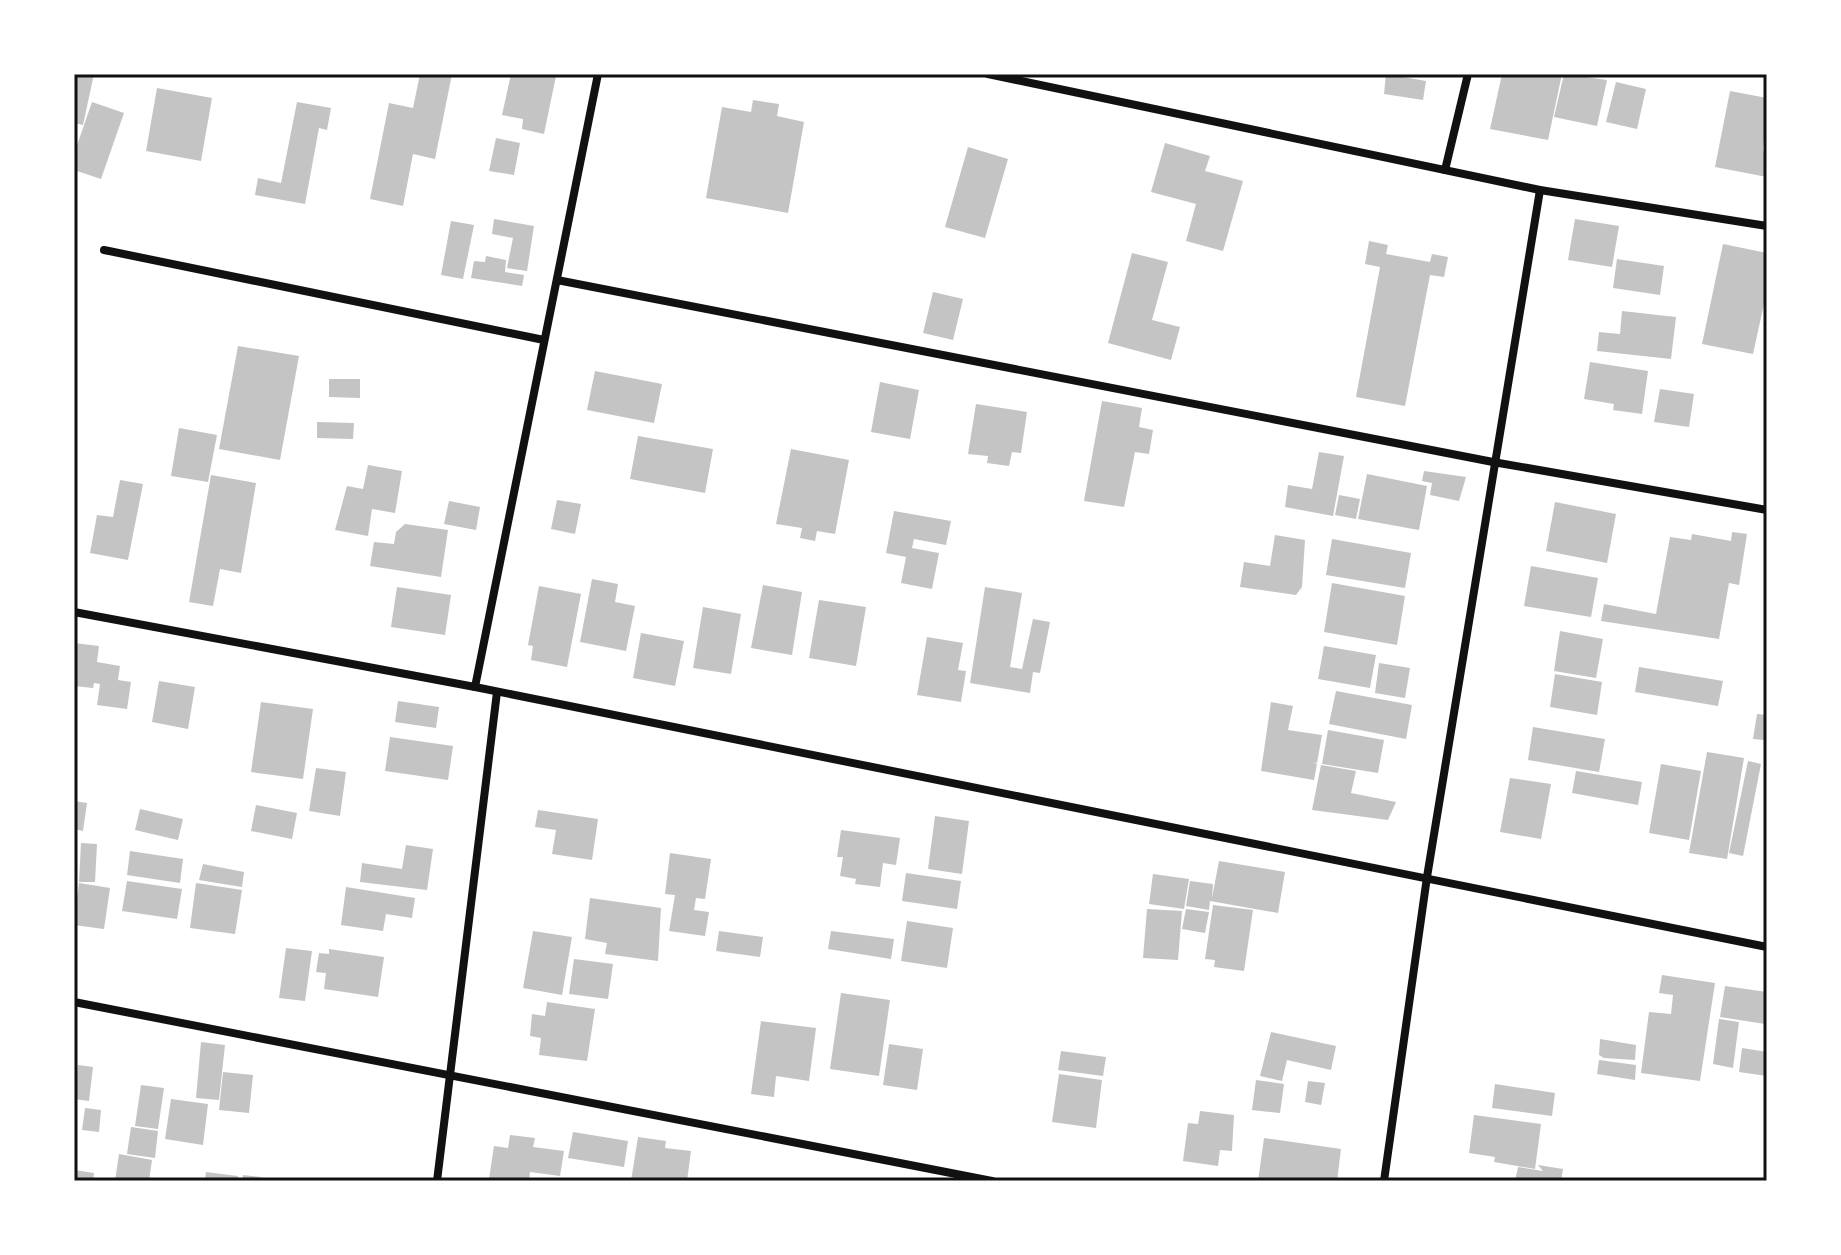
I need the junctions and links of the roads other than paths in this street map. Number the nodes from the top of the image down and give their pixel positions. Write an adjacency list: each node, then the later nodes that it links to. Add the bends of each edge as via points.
1 (598, 74): 8 (street)
2 (988, 74): 4 (street)
3 (1468, 74): 4 (street)
4 (1445, 170): 5 (street)
5 (1540, 190): 6 (street); 10 (street)
6 (1767, 226)
7 (104, 250): 9 (street)
8 (557, 280): 9 (street); 10 (street)
9 (544, 340): 13 (street)
10 (1493, 462): 11 (street); 15 (street)
11 (1767, 510)
12 (74, 612): 13 (street)
13 (475, 687): 14 (street)
14 (497, 692): 15 (street); 18 (street)
15 (1427, 877): 16 (street); 21 (street)
16 (1767, 947)
17 (74, 1002): 18 (street)
18 (452, 1076): 19 (street); 20 (street)
19 (437, 1181)
20 (992, 1181)
21 (1384, 1181)

